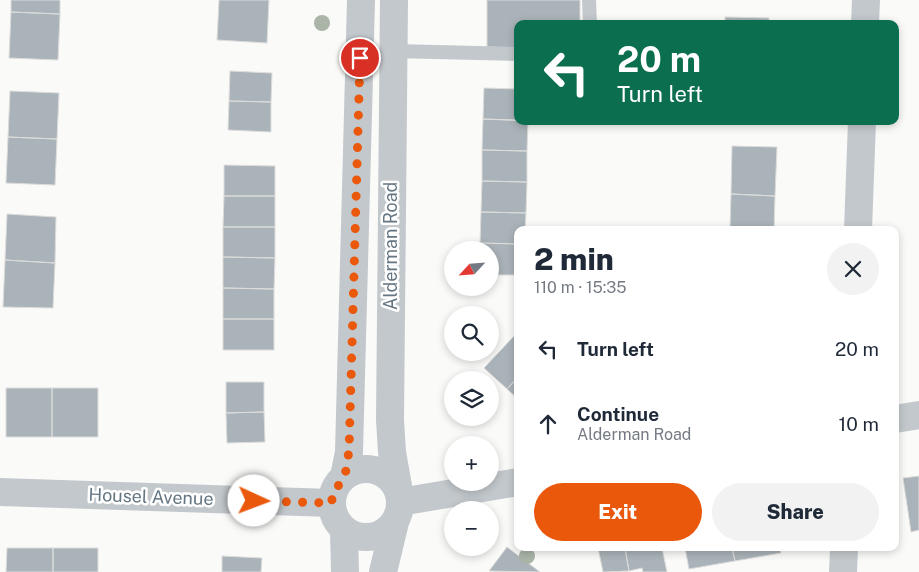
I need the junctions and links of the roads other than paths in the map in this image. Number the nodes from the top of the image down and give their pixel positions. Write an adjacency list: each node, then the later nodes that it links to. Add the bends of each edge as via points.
1 (362, 0): 13 (street, Alderman Road, via 349,452)
2 (394, 0): 7 (street, Alderman Road)
3 (589, 0): 5 (lane)
4 (866, 0): 6 (street)
5 (590, 20)
6 (865, 20)
7 (393, 51): 8 (lane); 17 (street, Alderman Road, via 390,420)
8 (514, 54)
9 (862, 125): 10 (street)
10 (858, 226)
11 (919, 415): 12 (street)
12 (899, 418)
13 (344, 477): 16 (street, via 336,486); 17 (street, via 354,471 376,470 390,479)
14 (514, 483): 17 (street)
15 (0, 492): 16 (street, Housel Avenue)
16 (332, 503): 18 (street, via 336,521)
17 (398, 505): 18 (street, via 386,532 365,538); 21 (street, Alderman Road)
18 (344, 530): 20 (street)
19 (844, 551): 22 (street)
20 (345, 572)
21 (383, 572)
22 (843, 572)

